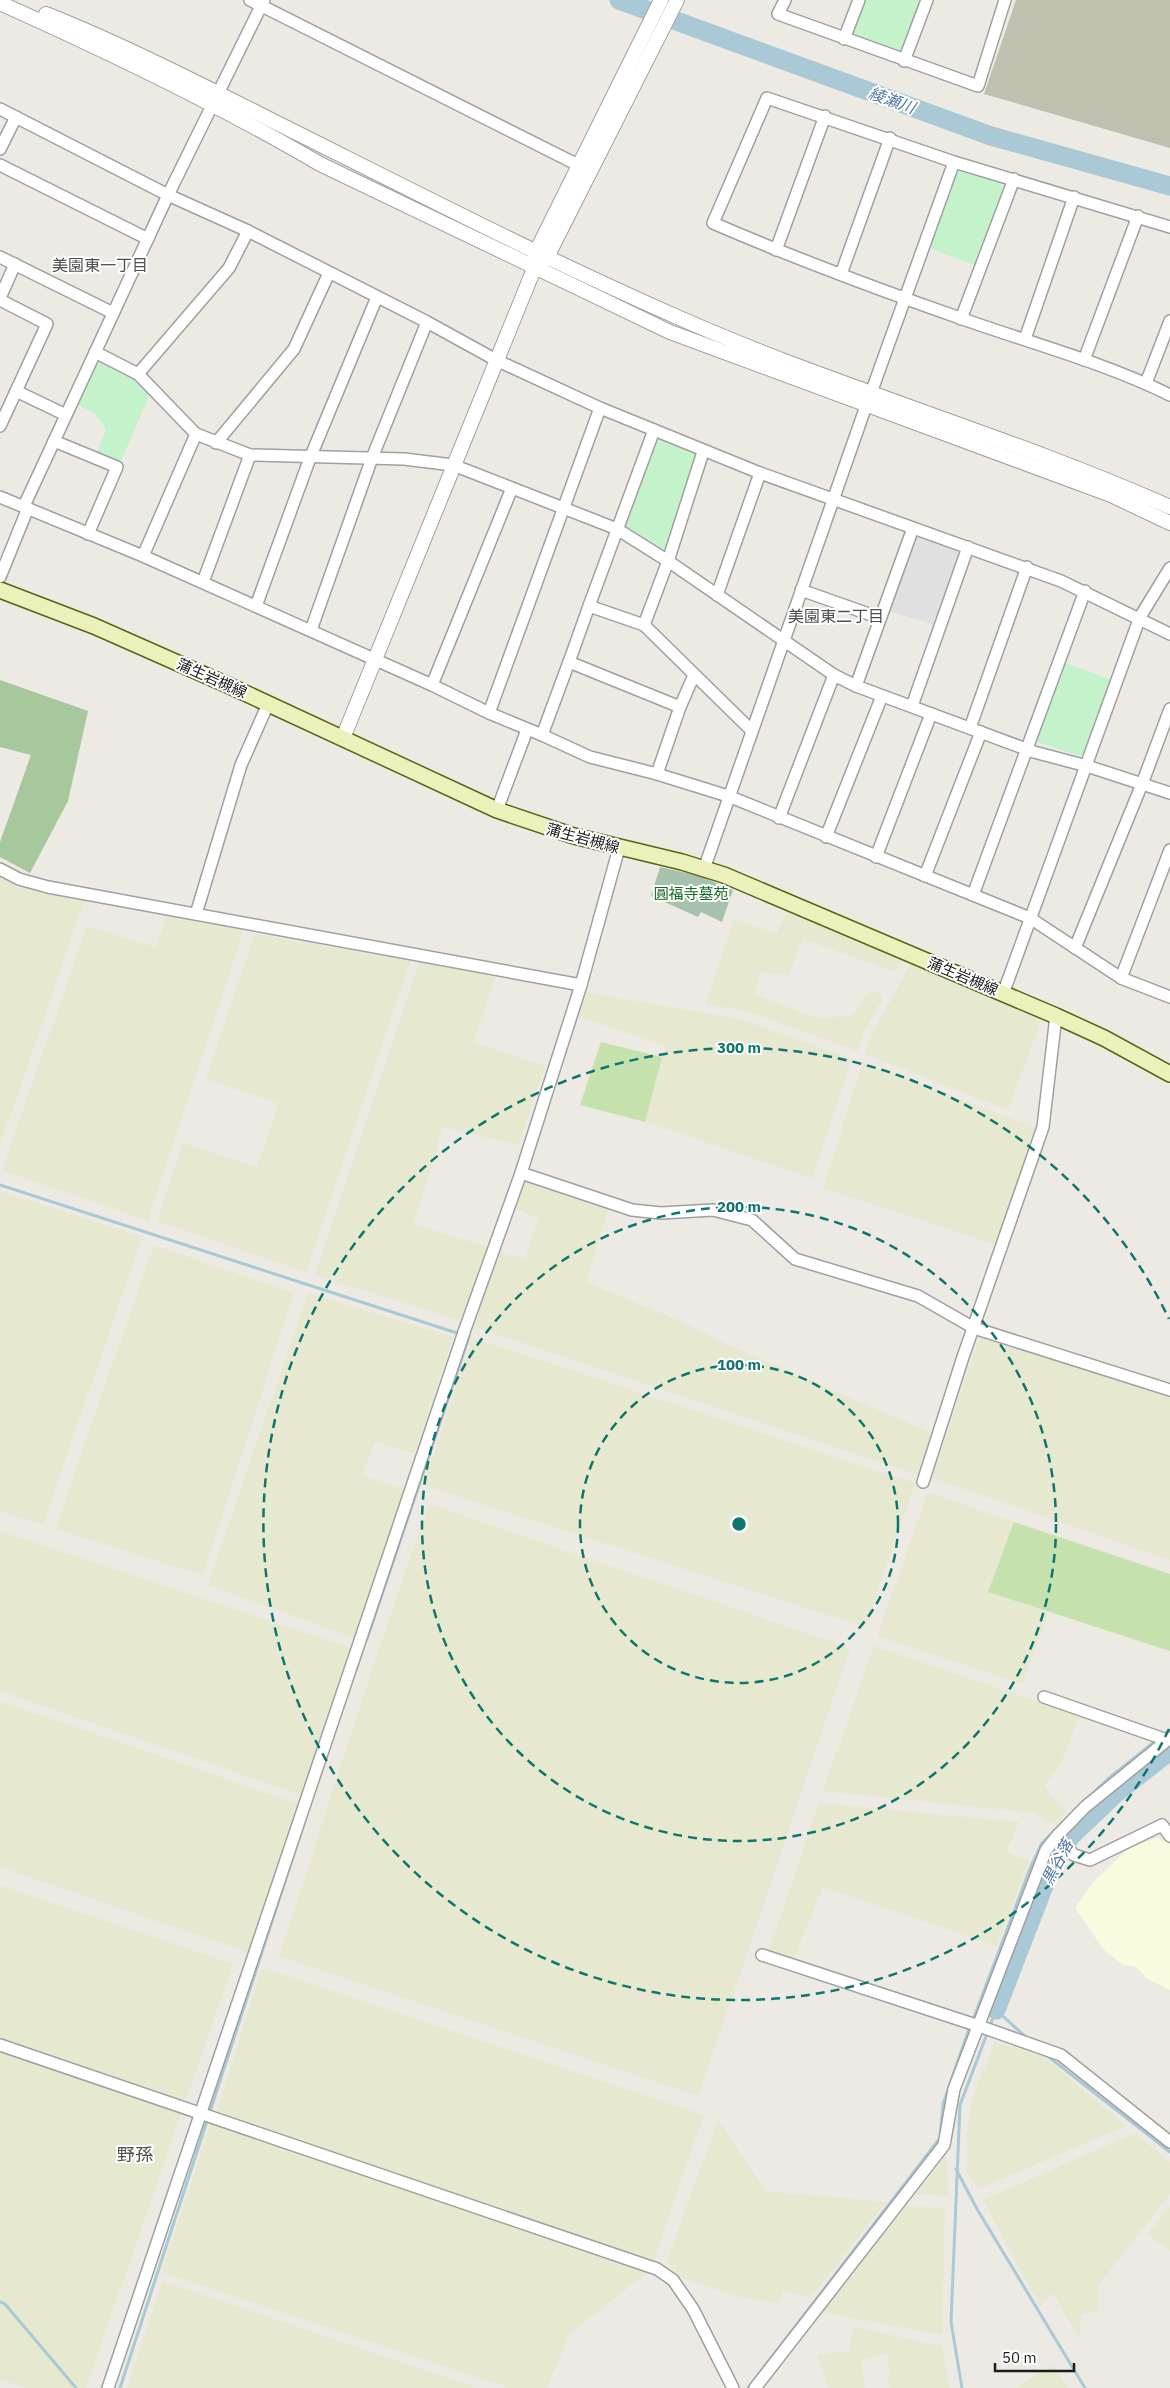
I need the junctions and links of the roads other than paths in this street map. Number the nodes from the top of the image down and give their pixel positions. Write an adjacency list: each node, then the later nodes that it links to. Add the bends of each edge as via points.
1 (11, 0): 13 (street)
2 (661, 0): 11 (street)
3 (677, 0): 11 (street)
4 (785, 0): 10 (street, via 778,14)
5 (859, 0): 10 (street)
6 (927, 0): 12 (street)
7 (1005, 0): 12 (street, via 978,86)
8 (258, 2): 13 (street); 22 (street)
9 (0, 3): 14 (street)
10 (844, 39): 12 (street)
11 (647, 42): 22 (street); 31 (street)
12 (904, 61)
13 (217, 93): 14 (street); 31 (street)
14 (211, 106): 24 (street); 34 (street, via 320,164)
15 (0, 109): 17 (street)
16 (826, 116): 18 (street); 30 (street); 30 (street, via 767,98 713,223)
17 (16, 117): 19 (street); 24 (street)
18 (890, 138): 20 (street); 36 (street)
19 (0, 148)
20 (954, 162): 23 (street); 38 (street)
21 (0, 165): 29 (street)
22 (580, 166): 31 (street)
23 (1014, 179): 25 (street); 41 (street)
24 (168, 195): 28 (street); 29 (street)
25 (1074, 197): 26 (street); 44 (street)
26 (1138, 216): 27 (street); 47 (street)
27 (1170, 227)
28 (248, 231): 35 (street); 48 (street, via 228,268)
29 (148, 239): 40 (street)
30 (776, 250): 36 (street)
31 (541, 255): 34 (street); 52 (street)
32 (0, 256): 33 (street)
33 (15, 264): 39 (street); 40 (street)
34 (534, 269): 46 (street); 52 (street, via 670,332)
35 (329, 272): 37 (street); 59 (street, via 294,349)
36 (841, 274): 38 (street)
37 (377, 296): 43 (street); 62 (street)
38 (906, 298): 41 (street); 52 (street)
39 (0, 299): 50 (street, via 47,324)
40 (113, 313): 45 (street)
41 (961, 319): 44 (street)
42 (1170, 321): 49 (street)
43 (427, 322): 46 (street); 63 (street)
44 (1025, 339): 47 (street)
45 (95, 352): 48 (street); 54 (street)
46 (496, 360): 53 (street); 64 (street)
47 (1084, 360): 49 (street)
48 (138, 374): 57 (street)
49 (1146, 384): 51 (street)
50 (16, 391): 54 (street); 55 (street)
51 (1170, 395)
52 (868, 399): 68 (street); 70 (street, via 1042,454); 72 (street, via 1111,495)
53 (600, 408): 56 (street); 71 (street)
54 (66, 415): 58 (street)
55 (0, 426)
56 (654, 430): 60 (street); 74 (street)
57 (196, 434): 59 (street); 77 (street)
58 (54, 441): 69 (street); 75 (street, via 117,467)
59 (216, 443): 61 (street)
60 (703, 452): 65 (street); 78 (street)
61 (250, 455): 62 (street); 82 (street)
62 (310, 458): 63 (street); 87 (street)
63 (372, 458): 64 (street); 92 (street)
64 (454, 465): 66 (street); 95 (street)
65 (760, 473): 68 (street); 86 (street)
66 (512, 488): 71 (street); 99 (street)
67 (0, 497): 69 (street)
68 (833, 499): 73 (street); 84 (street)
69 (26, 507): 75 (street); 81 (street)
70 (1170, 507)
71 (563, 508): 74 (street); 106 (street)
72 (1170, 523)
73 (913, 528): 76 (street); 90 (street)
74 (617, 529): 78 (street); 88 (street)
75 (88, 534): 77 (street)
76 (968, 547): 79 (street); 103 (street)
77 (144, 556): 82 (street)
78 (668, 561): 86 (street); 91 (street)
79 (1027, 567): 85 (street); 108 (street)
80 (1170, 568): 89 (street)
81 (0, 577)
82 (203, 582): 87 (street)
83 (0, 590): 102 (main road, 蒲生岩槻線, via 103,630)
84 (801, 590): 90 (street); 94 (street)
85 (1085, 591): 89 (street); 114 (street)
86 (716, 595): 94 (street)
87 (256, 606): 92 (street)
88 (589, 606): 91 (street); 96 (street)
89 (1140, 617): 93 (street); 115 (street)
90 (880, 618): 100 (street)
91 (644, 626): 97 (street)
92 (311, 630): 95 (street)
93 (1170, 634)
94 (783, 640): 98 (street); 110 (street)
95 (374, 659): 99 (street); 113 (street)
96 (569, 662): 104 (street); 112 (street)
97 (694, 675): 104 (street); 110 (street)
98 (834, 675): 100 (street); 121 (street)
99 (432, 685): 106 (street)
100 (856, 686): 101 (street)
101 (882, 696): 103 (street); 122 (street)
102 (268, 704): 113 (main road, 蒲生岩槻線); 130 (street, via 241,765)
103 (912, 706): 107 (street)
104 (680, 707): 116 (street)
105 (1170, 709): 117 (street)
106 (489, 713): 109 (street)
107 (931, 714): 108 (street); 125 (street)
108 (970, 728): 111 (street)
109 (528, 730): 112 (street); 120 (street)
110 (751, 730): 119 (street)
111 (981, 732): 114 (street); 128 (street)
112 (542, 736): 116 (street, via 590,757)
113 (343, 738): 120 (main road, 蒲生岩槻線)
114 (1025, 748): 115 (street); 129 (street)
115 (1087, 766): 117 (street); 131 (street)
116 (657, 774): 119 (street)
117 (1142, 784): 118 (street); 132 (street)
118 (1170, 793)
119 (728, 796): 121 (street); 126 (street)
120 (497, 810): 123 (main road, 蒲生岩槻線, via 538,826)
121 (779, 818): 122 (street)
122 (826, 836): 125 (street)
123 (619, 848): 126 (main road, 蒲生岩槻線); 134 (street)
124 (1170, 850): 133 (street)
125 (876, 857): 128 (street)
126 (704, 868): 135 (main road, 蒲生岩槻線)
127 (0, 869): 130 (street, via 48,888)
128 (925, 876): 129 (street)
129 (973, 895): 131 (street)
130 (196, 914): 134 (street)
131 (1030, 918): 132 (street); 135 (street)
132 (1075, 948): 133 (street)
133 (1121, 978): 136 (street)
134 (581, 985): 139 (street)
135 (1003, 994): 137 (main road, 蒲生岩槻線)
136 (1170, 996)
137 (1056, 1016): 138 (main road, 蒲生岩槻線); 140 (street, via 1043,1127)
138 (1170, 1074)
139 (521, 1173): 140 (street, via 632,1210 661,1213 713,1210 752,1220 796,1259 918,1296); 150 (street, via 488,1261)
140 (974, 1328): 141 (street); 142 (street)
141 (1170, 1390)
142 (923, 1482)
143 (1044, 1697): 144 (street)
144 (1168, 1739): 145 (street, via 1085,1807)
145 (1057, 1836): 146 (street, via 1074,1855 1090,1860 1162,1825); 148 (street, via 1038,1868)
146 (1170, 1836)
147 (762, 1955): 148 (street)
148 (979, 2026): 151 (street, via 1061,2055); 154 (street, via 954,2089 944,2145)
149 (0, 2046): 150 (street)
150 (200, 2113): 152 (street); 153 (street, via 657,2269 673,2280 693,2309)
151 (1170, 2142)
152 (108, 2388)
153 (733, 2388)
154 (755, 2388)

